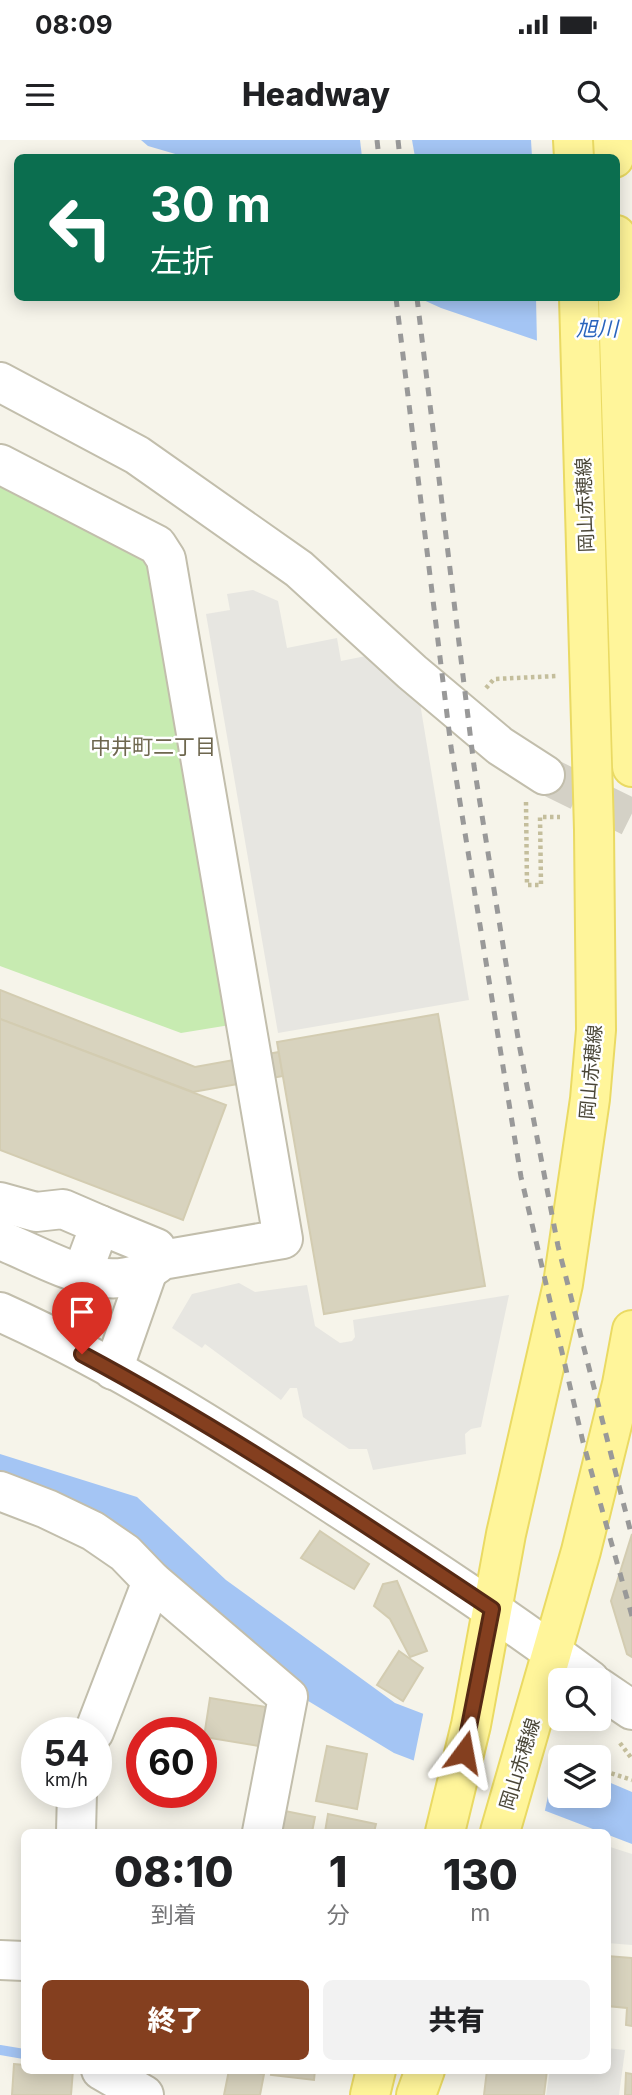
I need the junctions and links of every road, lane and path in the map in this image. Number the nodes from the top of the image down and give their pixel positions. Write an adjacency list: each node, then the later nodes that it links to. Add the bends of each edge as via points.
1 (579, 301): 22 (main road, 岡山赤穂線, via 596,1030 562,1284)
2 (618, 301): 7 (main road, 岡山赤穂線)
3 (0, 382): 8 (street, via 137,455 299,569 422,681 500,746)
4 (0, 464): 14 (street, via 157,545 166,559 283,1239)
5 (550, 677): 6 (path)
6 (494, 679)
7 (632, 767)
8 (545, 775)
9 (564, 817): 10 (path, via 540,817 541,885 527,885)
10 (526, 818)
11 (0, 1202): 12 (street, via 36,1212 63,1209)
12 (100, 1225): 14 (street, via 156,1248); 15 (street)
13 (0, 1240): 15 (street)
14 (155, 1267): 15 (street, via 100,1280); 18 (street)
15 (81, 1276)
16 (0, 1312): 18 (street)
17 (632, 1330): 19 (main road, 岡山赤穂線)
18 (113, 1370): 22 (street, via 282,1471)
19 (627, 1385): 23 (main road, 岡山赤穂線)
20 (0, 1491): 21 (street, via 93,1531 125,1553)
21 (152, 1581): 27 (street); 32 (street, via 288,1697)
22 (492, 1609): 23 (street); 33 (main road, 岡山赤穂線, via 471,1726)
23 (552, 1652): 24 (street); 34 (main road, 岡山赤穂線)
24 (574, 1668)
25 (611, 1696): 26 (street)
26 (632, 1710)
27 (100, 1717)
28 (611, 1773): 29 (path)
29 (632, 1780)
30 (77, 1808): 31 (street)
31 (76, 1829)
32 (263, 1829)
33 (446, 1829)
34 (501, 1829)
35 (0, 1960): 36 (street)
36 (21, 1961)
37 (108, 2074): 40 (street)
38 (375, 2074): 41 (main road)
39 (424, 2074): 42 (main road)
40 (144, 2095)
41 (369, 2095)
42 (416, 2095)

